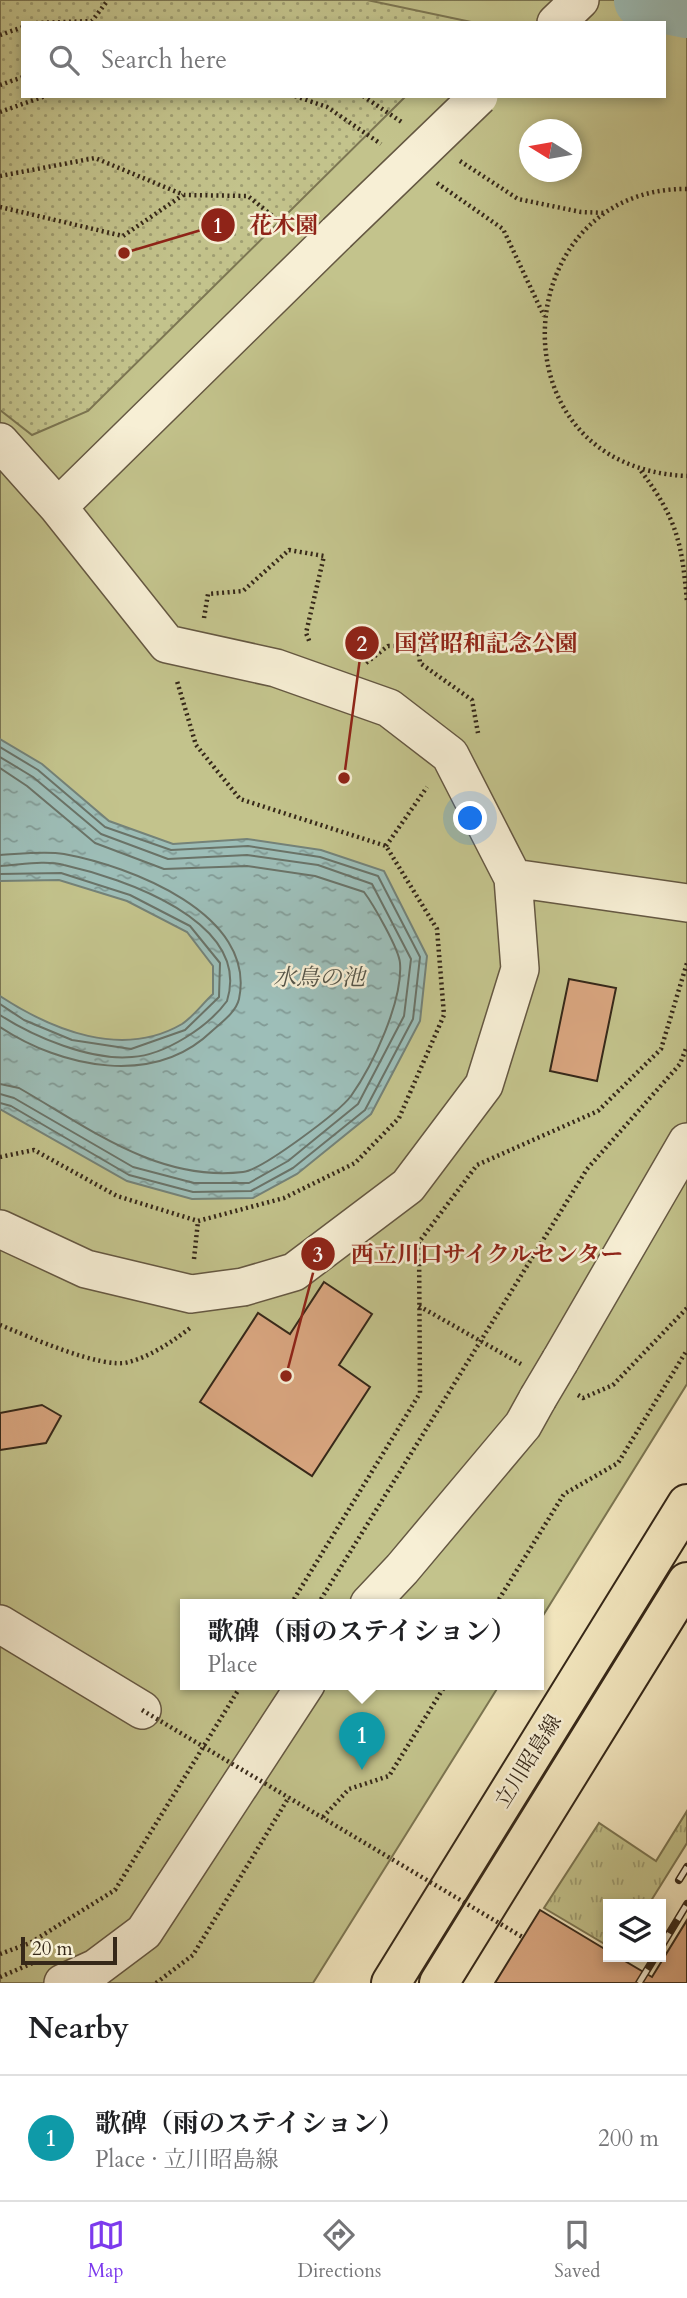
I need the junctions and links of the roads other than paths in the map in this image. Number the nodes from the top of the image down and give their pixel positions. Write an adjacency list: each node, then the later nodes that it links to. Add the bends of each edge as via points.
1 (580, 0): 2 (street)
2 (558, 21)
3 (477, 98): 5 (street, bridge)
4 (0, 442): 5 (street)
5 (58, 507): 6 (street, via 183,648 276,668 389,708 464,745)
6 (513, 878): 7 (street); 10 (street, via 520,969 484,1086 408,1186 294,1272 243,1287 191,1294 86,1269)
7 (687, 903)
8 (687, 1142): 9 (street)
9 (676, 1188): 13 (street, bridge, via 560,1361 523,1425)
10 (0, 1229)
11 (687, 1504): 18 (main road, 立川昭島線)
12 (687, 1582): 19 (main road, 立川昭島線)
13 (374, 1599)
14 (0, 1624): 16 (street)
15 (302, 1690): 17 (street, via 144,1932 96,1968)
16 (142, 1710)
17 (50, 1972)
18 (391, 1983)
19 (439, 1983)

